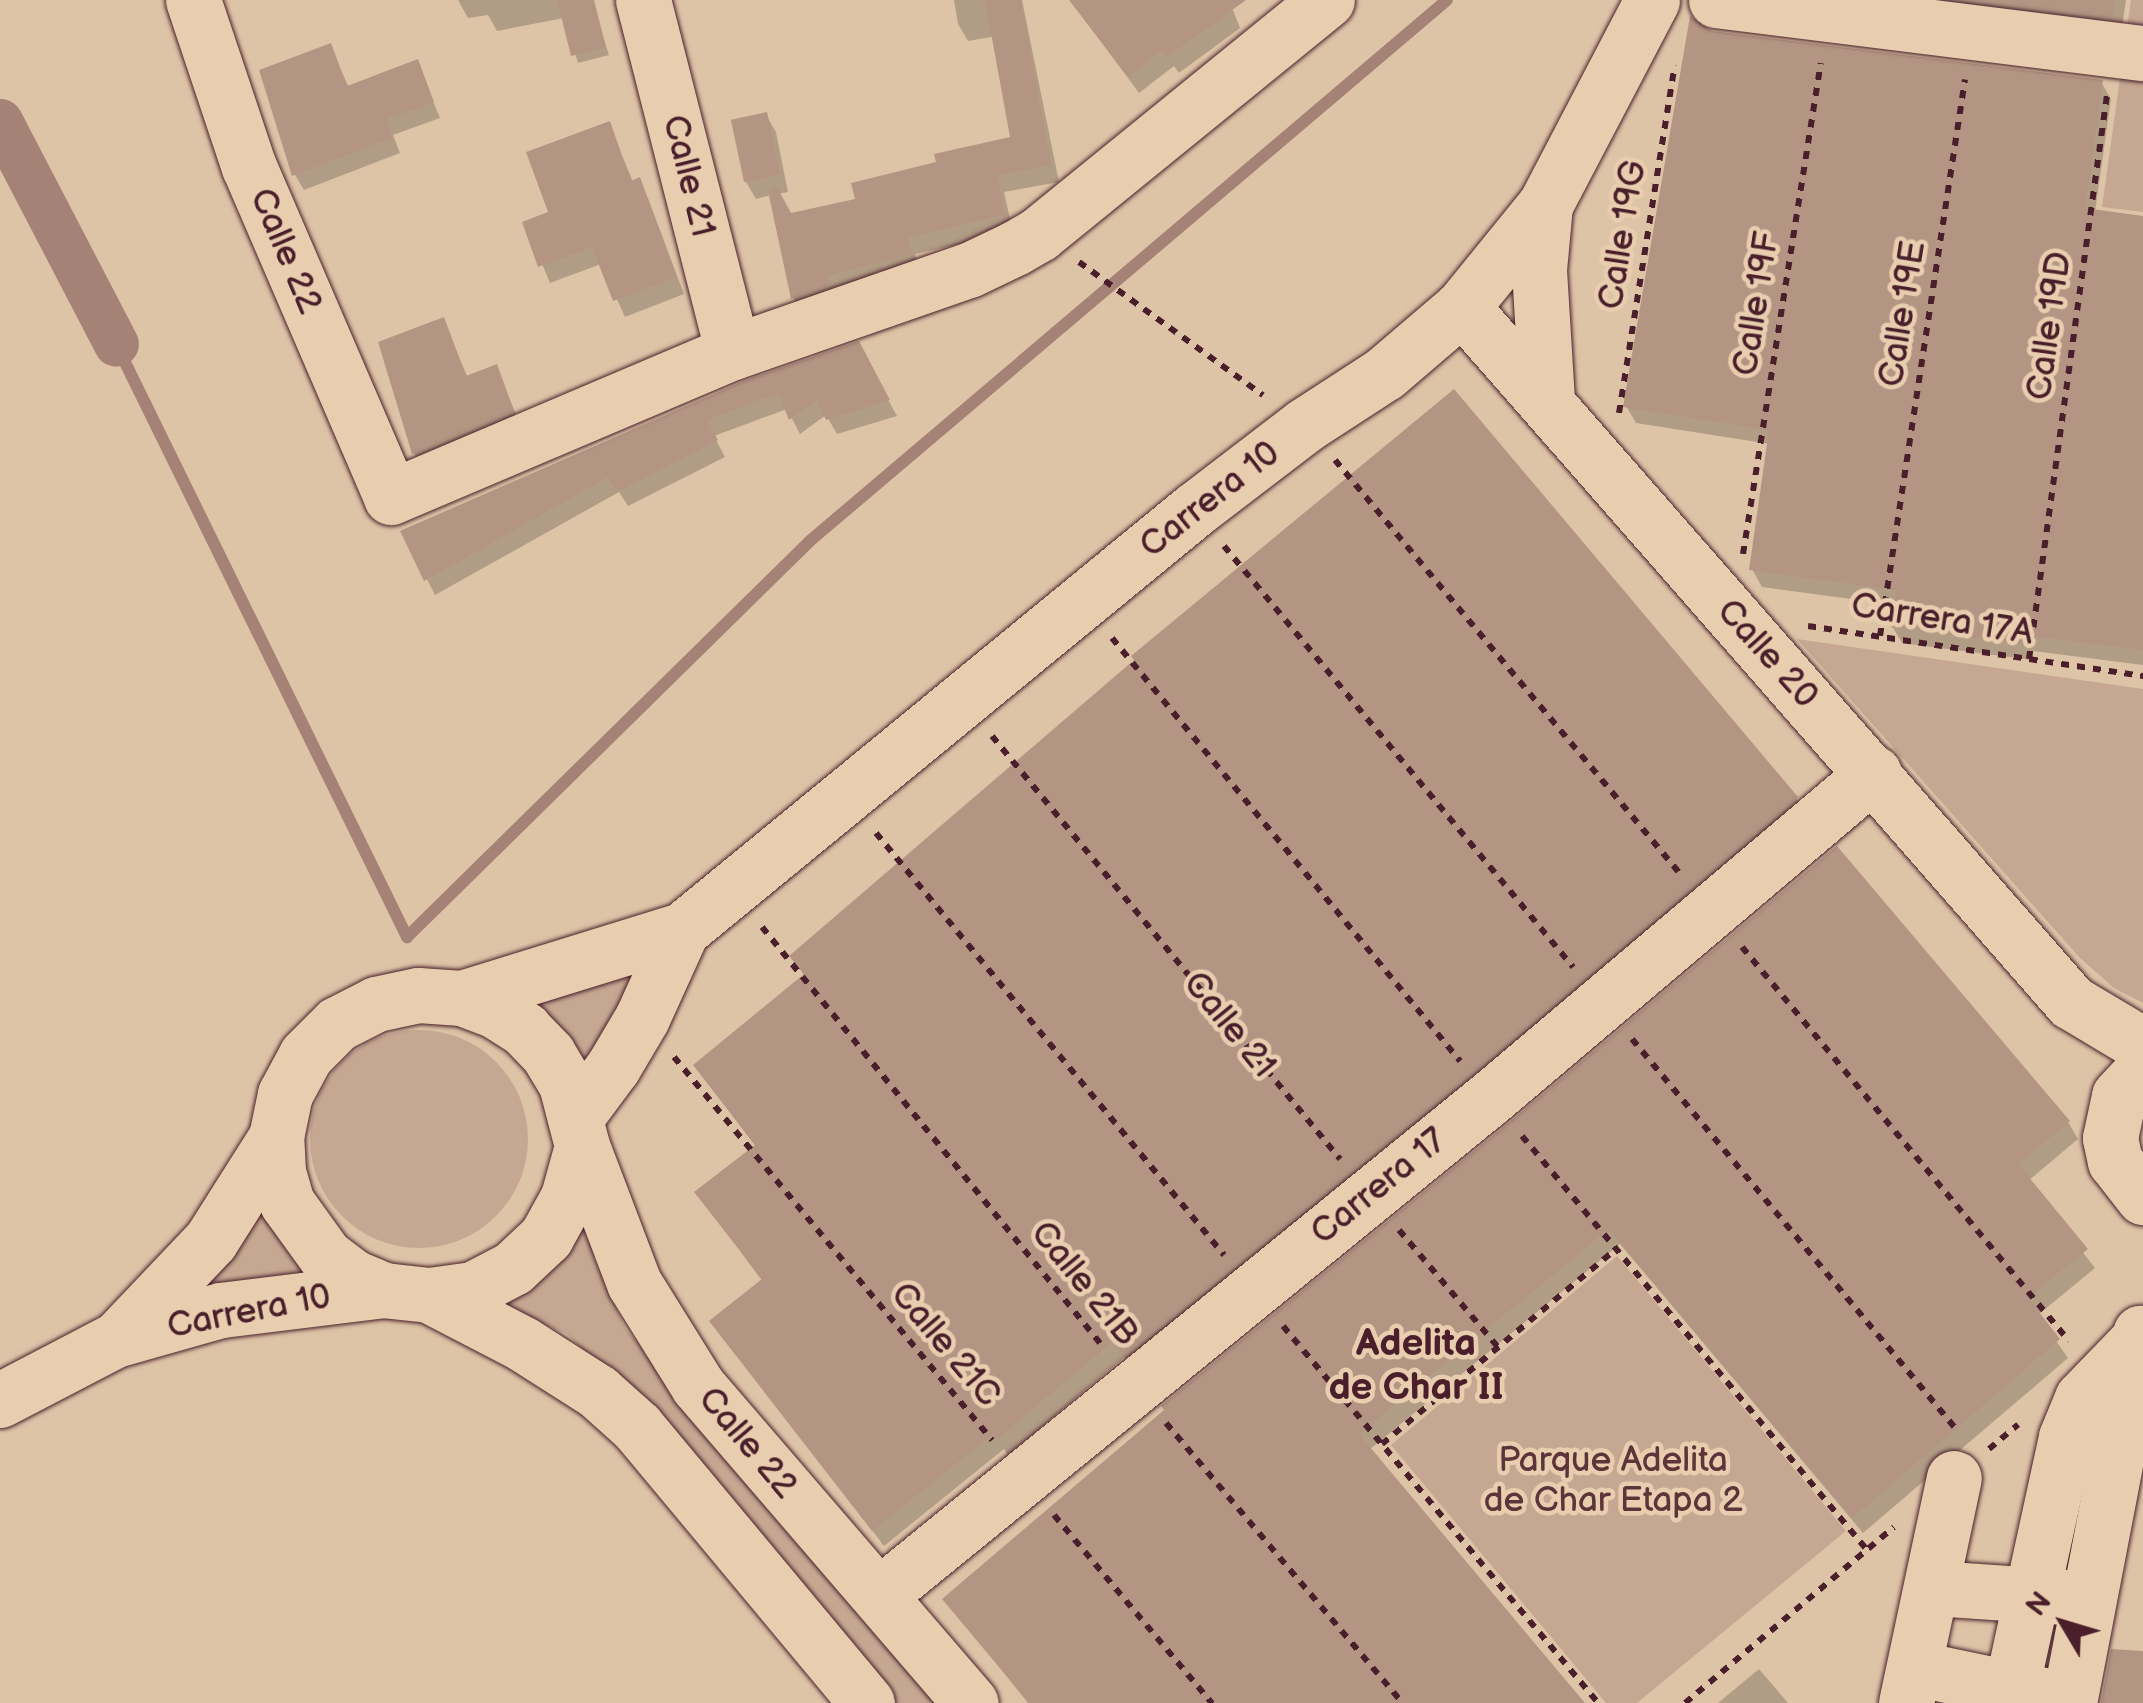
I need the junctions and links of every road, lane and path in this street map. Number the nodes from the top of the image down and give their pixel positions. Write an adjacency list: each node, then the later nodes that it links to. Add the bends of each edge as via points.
1 (193, 0): 13 (street, Calle 22, via 249,167 391,497)
2 (643, 0): 13 (street, Calle 21)
3 (1328, 0): 13 (street, via 1039,234 969,270)
4 (1652, 0): 10 (street, Carrera 10)
5 (1716, 0): 6 (street)
6 (1828, 16): 7 (street); 17 (path, Calle 19F)
7 (1972, 32): 8 (street); 18 (path, Calle 19E)
8 (2128, 51): 19 (path, Calle 19D)
9 (1676, 57): 16 (path, Calle 19G)
10 (1545, 204): 12 (street, Carrera 10); 14 (street, via 1539,286)
11 (1096, 274): 15 (path)
12 (1462, 306): 14 (street, Calle 20); 15 (street, Carrera 10, via 1385,373)
13 (732, 352)
14 (1547, 401): 16 (street, Calle 20)
15 (1306, 425): 21 (street, Carrera 10)
16 (1609, 478): 17 (street, Calle 20)
17 (1733, 615): 18 (path, Carrera 17A); 22 (street, Calle 20)
18 (1880, 636): 19 (path, Carrera 17A)
19 (2030, 659): 20 (path, Carrera 17A)
20 (2143, 676)
21 (963, 700): 23 (street, Carrera 10); 33 (path, Calle 21)
22 (1874, 773): 26 (street, Calle 20); 33 (street, Carrera 17)
23 (732, 891): 24 (street, Carrera 10); 40 (path, Calle 21B)
24 (682, 930): 25 (street, Carrera 10); 27 (street, Carrera 10)
25 (462, 998): 31 (street, via 524,1029 548,1054 566,1084); 32 (street, via 418,994 376,1004 337,1024 306,1055 285,1094)
26 (2071, 1002): 28 (street, Calle 20); 30 (street, Calle 20)
27 (642, 1018): 31 (street, Carrera 10); 43 (path, Calle 21C)
28 (2143, 1045)
29 (2143, 1070): 30 (street)
30 (2111, 1115): 34 (street, Calle 20, via 2115,1161)
31 (579, 1132): 36 (street, via 568,1197 546,1237 514,1268 473,1288); 47 (street, Calle 22, via 634,1282 698,1386)
32 (276, 1136): 36 (street, via 283,1187 304,1232 353,1277); 38 (street, Carrera 10, via 211,1240)
33 (1370, 1195): 39 (path, Calle 21); 40 (street, Carrera 17)
34 (2143, 1197)
35 (1616, 1249): 39 (path)
36 (407, 1292): 38 (street, Carrera 10, via 221,1310); 52 (street, via 523,1344 637,1426)
37 (2141, 1331): 46 (street, via 2082,1398 2066,1436); 48 (street)
38 (114, 1340): 41 (street, Carrera 10)
39 (1498, 1346): 42 (path)
40 (1134, 1386): 43 (street, Carrera 17); 55 (path, Calle 21B)
41 (0, 1400)
42 (1382, 1444)
43 (1023, 1478): 47 (street, Carrera 17); 54 (path, Calle 21C)
44 (1954, 1478): 45 (street)
45 (1934, 1588): 46 (street); 49 (street)
46 (2032, 1594): 48 (street); 50 (street)
47 (878, 1595): 53 (street, Calle 22)
48 (2090, 1599): 51 (street)
49 (1910, 1686): 50 (street)
50 (2010, 1696): 51 (street)
51 (2070, 1702)
52 (868, 1703)
53 (971, 1703)
54 (1212, 1703)
55 (1403, 1703)

